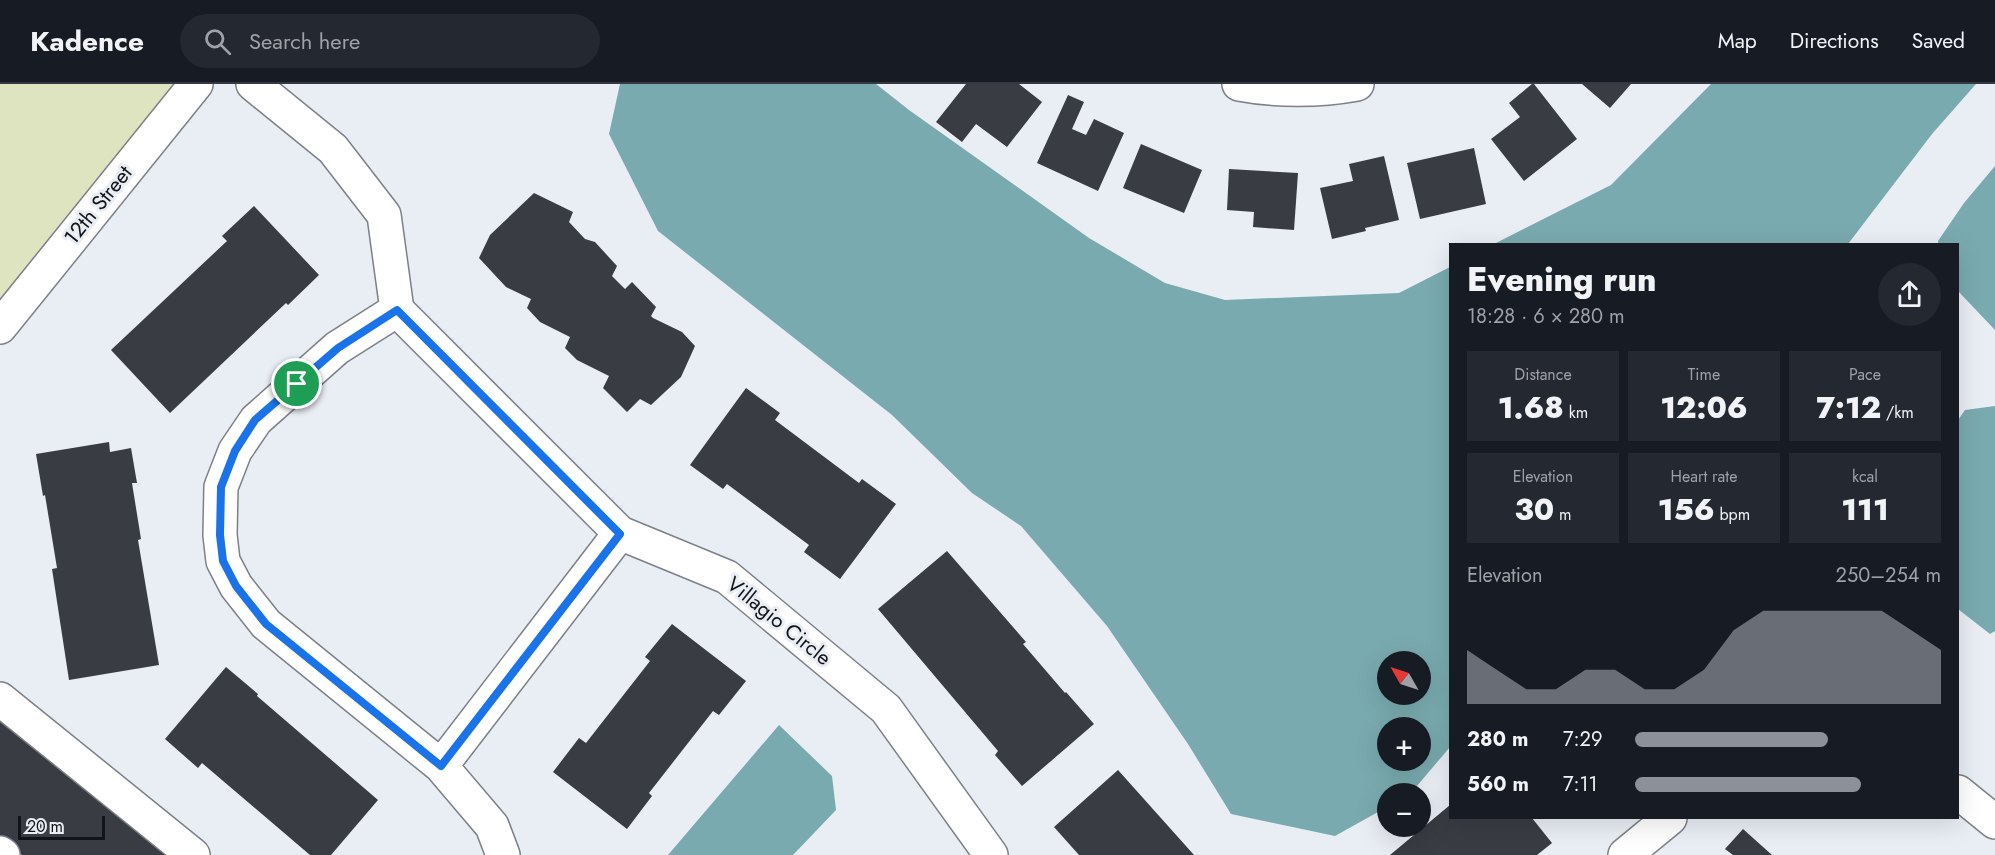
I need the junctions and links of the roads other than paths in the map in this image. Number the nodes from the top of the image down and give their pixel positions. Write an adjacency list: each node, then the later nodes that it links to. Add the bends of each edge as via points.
1 (196, 84): 6 (street, 12th Street)
2 (253, 84): 5 (street, via 333,149 384,214)
3 (1239, 84): 4 (street, via 1315,89)
4 (1356, 84)
5 (397, 310): 7 (street, Villagio Circle); 9 (street, via 338,348 255,420 235,451 221,487 220,535 223,561 236,586 266,624)
6 (0, 327)
7 (620, 534): 9 (street); 15 (street, Villagio Circle, via 727,577 886,709)
8 (0, 699): 13 (street)
9 (441, 766): 14 (street, via 492,826)
10 (1959, 793): 12 (street)
11 (1669, 819): 16 (street)
12 (1995, 822)
13 (194, 855)
14 (503, 855)
15 (991, 855)
16 (1625, 855)

